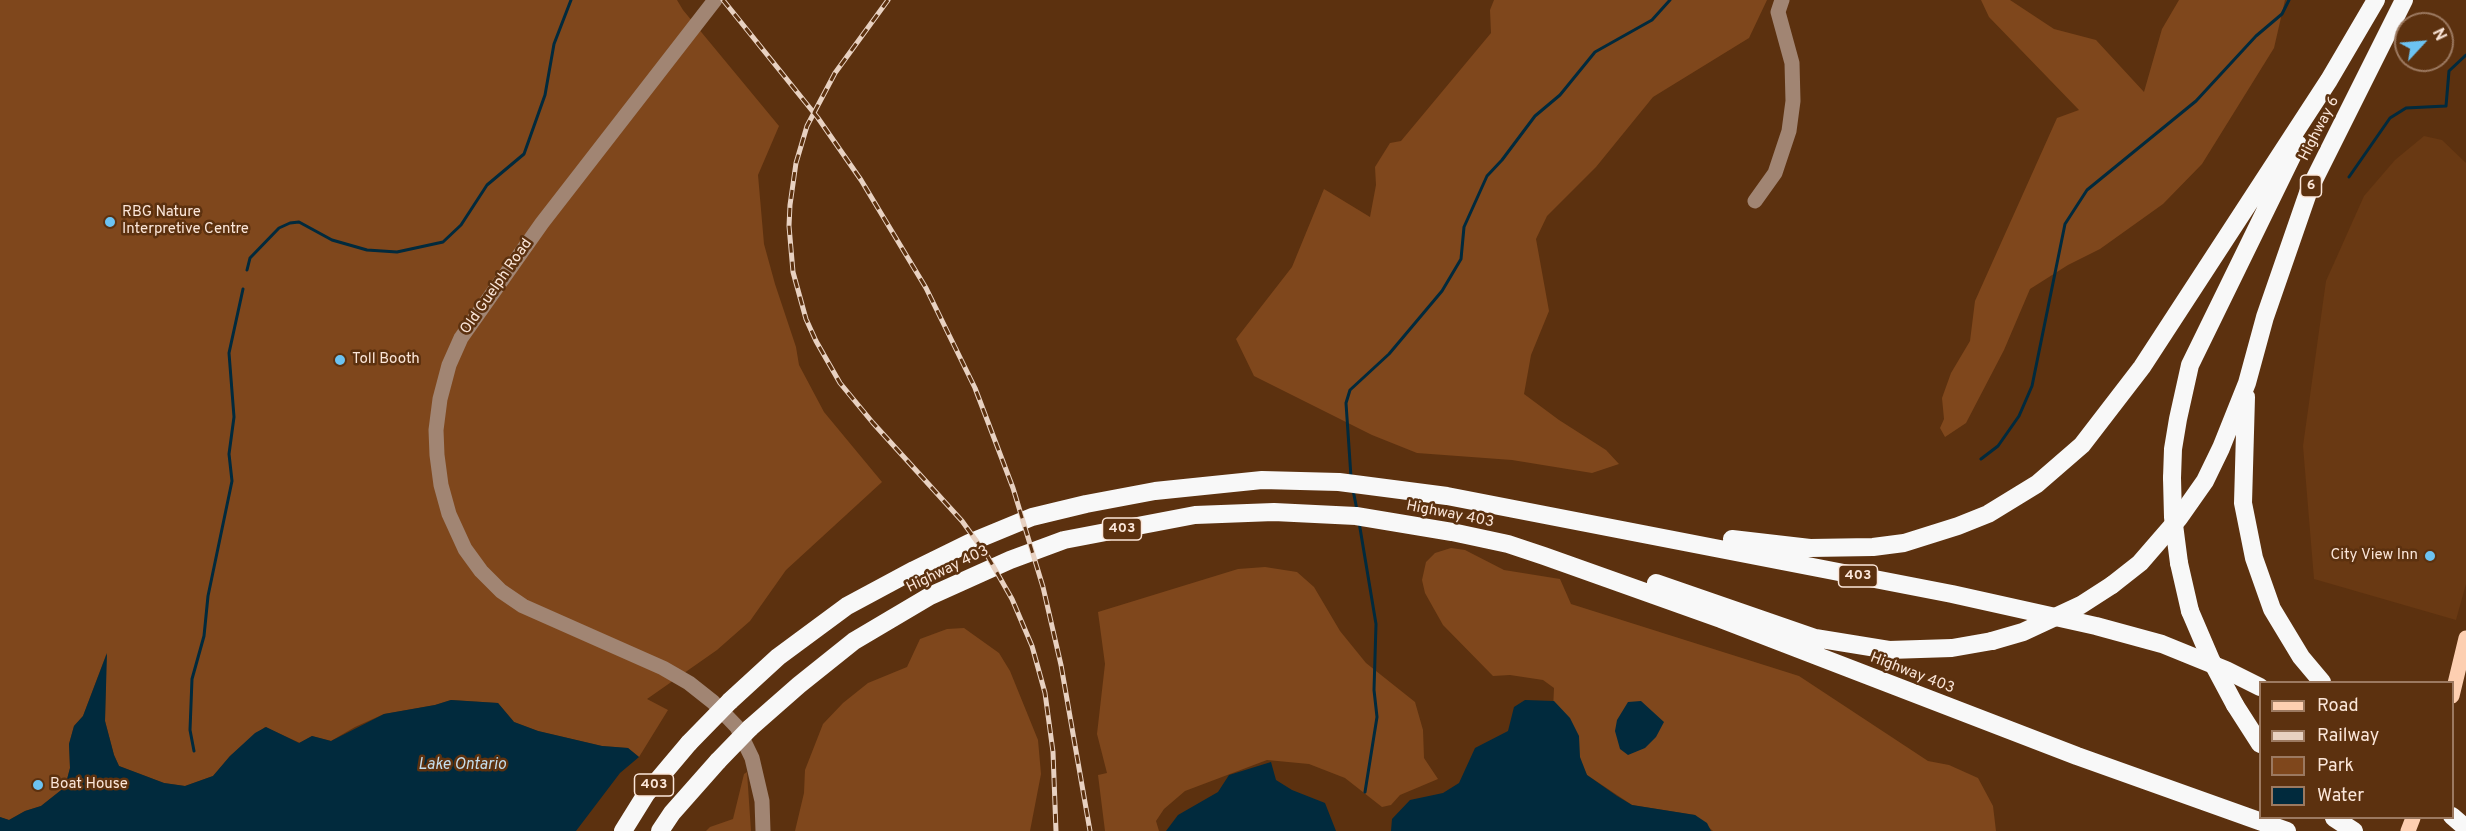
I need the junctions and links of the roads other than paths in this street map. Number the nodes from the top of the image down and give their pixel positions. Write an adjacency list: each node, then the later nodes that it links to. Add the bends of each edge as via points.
1 (715, 0): 20 (street, Old Guelph Road, via 542,223 460,338 440,399 437,454 449,514 465,549 501,591 523,606 689,683 736,727 752,758 762,801)
2 (1782, 0): 6 (street, via 1778,12 1792,63 1789,131 1776,173)
3 (2376, 0): 5 (highway, Highway 6)
4 (2404, 0): 7 (highway, Highway 6 / 6, via 2309,190 2265,317)
5 (2328, 80): 8 (highway, via 2142,367 2100,423 2082,445 2037,484 1988,514 1904,543 1810,548 1759,544 1577,511); 14 (highway, bridge, via 2190,365 2178,419 2173,517 2190,611 2211,660)
6 (1755, 201)
7 (2247, 383): 9 (highway, bridge, via 2205,481 2140,563 2081,605 2023,632 1992,641 1952,648 1889,650 1815,638 1597,564); 11 (highway, via 2242,503 2254,558 2272,609 2301,657)
8 (1447, 496): 12 (highway, Highway 403 / 403, via 2076,621 2162,644); 18 (highway, Highway 403 / 403, bridge, via 1339,482 1262,480 1155,490 1032,517 969,543 847,606 778,657 690,743 646,794)
9 (1544, 556): 19 (highway, Highway 403 / 403, bridge, via 1442,530 1356,516 1274,512 1195,515 1064,540 930,596 854,641 750,728); 21 (highway, Highway 403 / 403)
10 (2466, 638): 13 (main road)
11 (2321, 681)
12 (2259, 686)
13 (2454, 688)
14 (2259, 742)
15 (2454, 818): 17 (highway)
16 (2336, 819): 22 (highway)
17 (2466, 828)
18 (622, 831)
19 (660, 831)
20 (763, 831)
21 (2287, 831)
22 (2354, 831)

